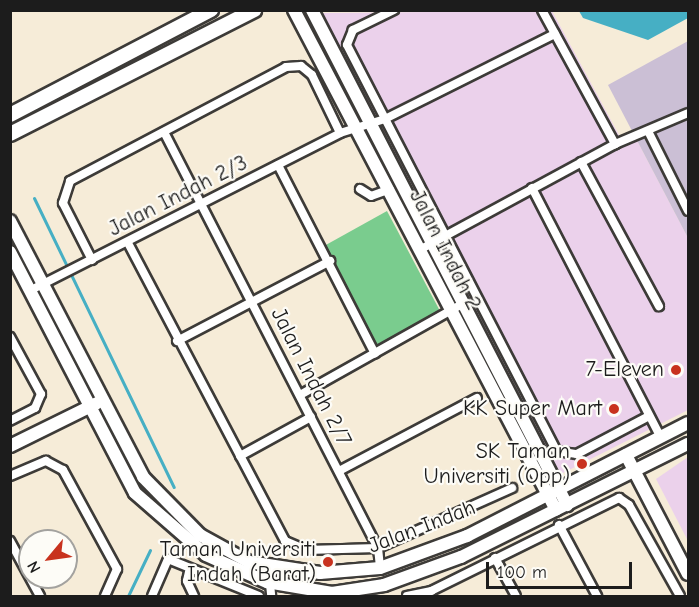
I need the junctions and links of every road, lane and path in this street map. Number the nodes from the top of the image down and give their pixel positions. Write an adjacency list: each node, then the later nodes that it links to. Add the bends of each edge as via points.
1 (211, 10): 9 (main road)
2 (294, 10): 12 (street, Jalan Indah 2)
3 (312, 10): 12 (street, Jalan Indah 2)
4 (394, 10): 10 (street, via 353,30 346,40)
5 (542, 10): 7 (street)
6 (254, 11): 11 (main road)
7 (555, 34): 10 (street, Jalan Indah 2/3); 18 (street)
8 (688, 113): 15 (street)
9 (10, 115)
10 (385, 119): 12 (street, Jalan Indah 2/3); 27 (street)
11 (30, 124): 16 (main road); 17 (main road)
12 (362, 124): 14 (street, Jalan Indah 2/3); 23 (street, Jalan Indah 2); 29 (street, Jalan Indah 2)
13 (164, 132): 14 (street, via 295,65 312,75); 24 (street, Jalan Indah 2/7); 31 (street, via 65,186 63,203)
14 (340, 133): 20 (street, Jalan Indah 2/3)
15 (649, 133): 18 (street); 25 (street)
16 (10, 134)
17 (10, 143)
18 (615, 144): 19 (street)
19 (581, 162): 21 (street); 36 (street)
20 (278, 165): 24 (street, Jalan Indah 2/3); 32 (street)
21 (532, 188): 27 (street); 45 (street)
22 (360, 189): 23 (street, via 371,196)
23 (390, 189): 29 (street, Jalan Indah 2)
24 (200, 205): 28 (street, Jalan Indah 2/3); 35 (street, Jalan Indah 2/7)
25 (688, 211)
26 (10, 221): 33 (street, Jalan Indah)
27 (446, 235): 29 (street); 45 (street, via 554,446 563,455 577,454)
28 (128, 243): 31 (street, Jalan Indah 2/3); 39 (street)
29 (426, 246): 37 (street, Jalan Indah 2)
30 (10, 252): 34 (street, Jalan Indah)
31 (92, 260): 33 (street, Jalan Indah 2/3)
32 (330, 261): 35 (street); 40 (street)
33 (43, 283): 34 (street, Jalan Indah 2/3); 43 (street, Jalan Indah)
34 (31, 290): 44 (street, Jalan Indah)
35 (252, 301): 39 (street); 41 (street, Jalan Indah 2/7)
36 (659, 306)
37 (457, 307): 40 (street); 58 (street, Jalan Indah 2)
38 (10, 337): 47 (street, via 41,394 40,402 29,412)
39 (177, 341): 53 (street)
40 (375, 354): 41 (street)
41 (300, 395): 46 (street, Jalan Indah 2/7)
42 (477, 398): 54 (street)
43 (103, 399): 44 (street); 64 (street, Jalan Indah, via 156,495 228,554)
44 (90, 407): 51 (street); 68 (street, Jalan Indah, via 124,478 150,508 206,555)
45 (649, 416): 49 (street)
46 (311, 417): 53 (street); 54 (street, Jalan Indah 2/7)
47 (10, 421)
48 (688, 423): 49 (street, Jalan Indah)
49 (661, 438): 52 (street, Jalan Indah)
50 (688, 444): 55 (street, Jalan Indah)
51 (10, 447)
52 (626, 455): 55 (street); 58 (street, Jalan Indah)
53 (240, 456): 62 (street, via 276,532 306,550)
54 (339, 471): 62 (street, Jalan Indah 2/7)
55 (635, 472): 59 (street, Jalan Indah); 67 (street)
56 (10, 476): 71 (street, via 46,462 63,470 117,569)
57 (512, 488): 62 (street)
58 (553, 492): 59 (street, Jalan Indah 2); 65 (street, Jalan Indah, via 467,536)
59 (561, 508): 68 (street, Jalan Indah, via 461,557 384,585 332,592)
60 (559, 525): 63 (street); 78 (street); 79 (street, via 613,499 629,505)
61 (10, 541): 70 (street)
62 (378, 548): 65 (street, Jalan Indah 2/7)
63 (495, 558): 69 (street); 77 (street)
64 (268, 565): 65 (street, Jalan Indah, via 320,573); 68 (street)
65 (380, 568)
66 (189, 572): 72 (street, via 168,559); 73 (street, via 186,578); 74 (street)
67 (688, 574)
68 (267, 582): 75 (street)
69 (433, 594): 76 (street)
70 (40, 597)
71 (105, 597)
72 (152, 597)
73 (194, 597)
74 (259, 597)
75 (271, 597)
76 (407, 597)
77 (516, 597)
78 (597, 597)
79 (680, 597)

